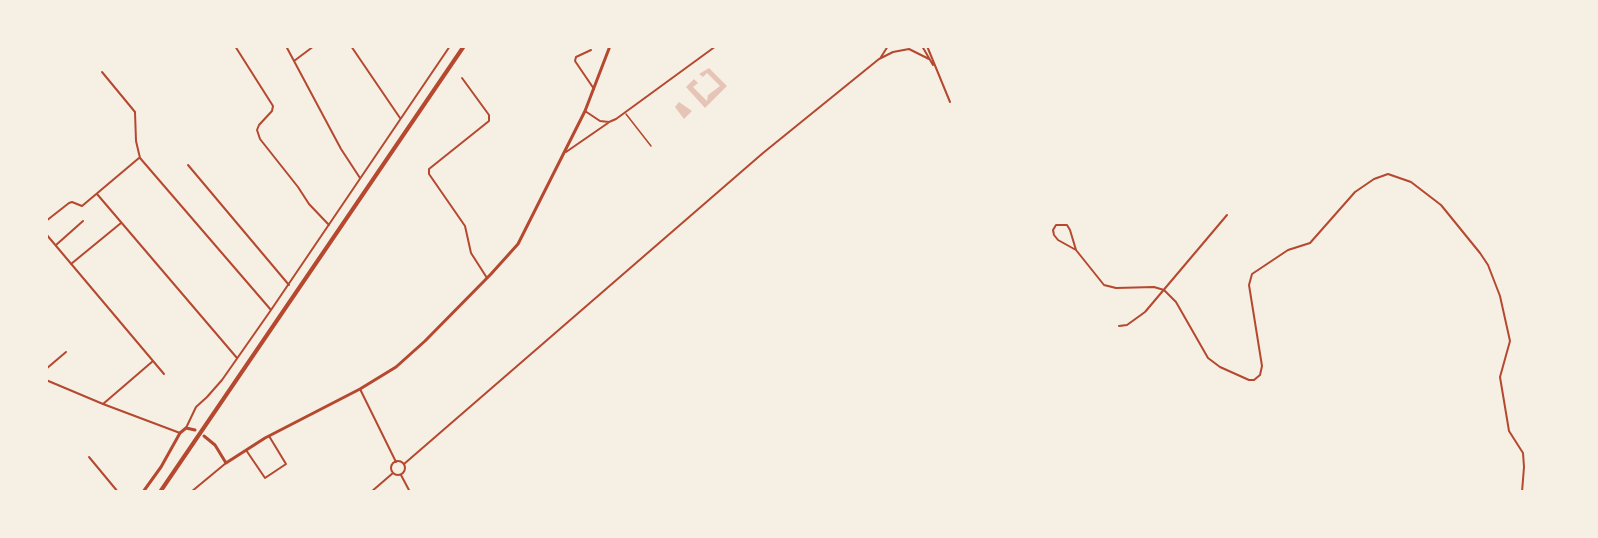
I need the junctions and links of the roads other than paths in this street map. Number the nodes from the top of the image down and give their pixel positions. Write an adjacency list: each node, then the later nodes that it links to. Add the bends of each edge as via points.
1 (235, 46): 36 (street, via 273,106 257,130 260,139)
2 (286, 46): 16 (street)
3 (314, 46): 16 (street)
4 (351, 46): 24 (street)
5 (450, 46): 24 (street)
6 (464, 46): 68 (main road)
7 (610, 46): 20 (street)
8 (716, 46): 23 (street)
9 (888, 46): 14 (street)
10 (922, 46): 15 (street)
11 (927, 46): 17 (street)
12 (910, 48): 14 (street); 15 (street)
13 (591, 50): 20 (street, via 575,61)
14 (879, 59): 63 (street, via 754,160)
15 (929, 59): 17 (street)
16 (294, 61): 30 (street)
17 (936, 70): 21 (street)
18 (102, 72): 28 (street, via 135,112)
19 (462, 78): 41 (street, via 489,115 489,121 429,169 429,174 465,226 471,253)
20 (594, 89): 22 (street)
21 (951, 102)
22 (585, 111): 25 (street); 27 (street)
23 (625, 113): 25 (street); 26 (lane)
24 (401, 119): 30 (street)
25 (609, 122): 27 (street)
26 (651, 146)
27 (566, 152): 41 (street, via 518,244)
28 (140, 158): 31 (street); 44 (street)
29 (188, 165): 42 (street)
30 (360, 178): 36 (street)
31 (97, 195): 33 (street, via 82,206 69,202); 35 (street)
32 (1227, 215): 43 (street)
33 (46, 220)
34 (83, 221): 38 (street)
35 (121, 223): 40 (street); 47 (street)
36 (329, 225): 42 (street)
37 (46, 234): 38 (street)
38 (56, 245): 40 (street)
39 (1076, 250): 39 (street, via 1067,225 1056,225 1054,235); 43 (street, via 1104,285)
40 (71, 264): 48 (street)
41 (487, 278): 52 (street, via 396,367)
42 (289, 285): 44 (street)
43 (1164, 290): 45 (street, via 1137,319); 72 (street, via 1176,302 1208,357 1220,367 1254,380 1262,366 1249,285 1252,274 1288,250 1310,243 1355,192 1374,179 1388,174 1411,182 1441,205 1480,253 1500,296 1509,341 1500,377 1509,431 1524,459)
44 (271, 310): 47 (street)
45 (1119, 326)
46 (66, 352): 49 (street)
47 (237, 358): 54 (street, via 196,407)
48 (153, 361): 50 (street); 53 (street)
49 (46, 369)
50 (164, 374)
51 (46, 380): 53 (street)
52 (360, 389): 58 (street); 61 (street)
53 (103, 404): 56 (street)
54 (186, 429): 55 (street); 56 (street)
55 (195, 430)
56 (180, 433): 67 (street)
57 (204, 436): 62 (street)
58 (268, 436): 59 (street); 59 (street, via 286,464 265,478)
59 (246, 450): 62 (street)
60 (89, 458): 66 (street)
61 (396, 462): 63 (street); 64 (street)
62 (226, 463): 69 (street)
63 (404, 464): 65 (street)
64 (393, 473): 65 (street); 70 (street)
65 (401, 475): 71 (street)
66 (118, 492)
67 (143, 492)
68 (160, 492)
69 (191, 492)
70 (371, 492)
71 (410, 492)
72 (1522, 492)

